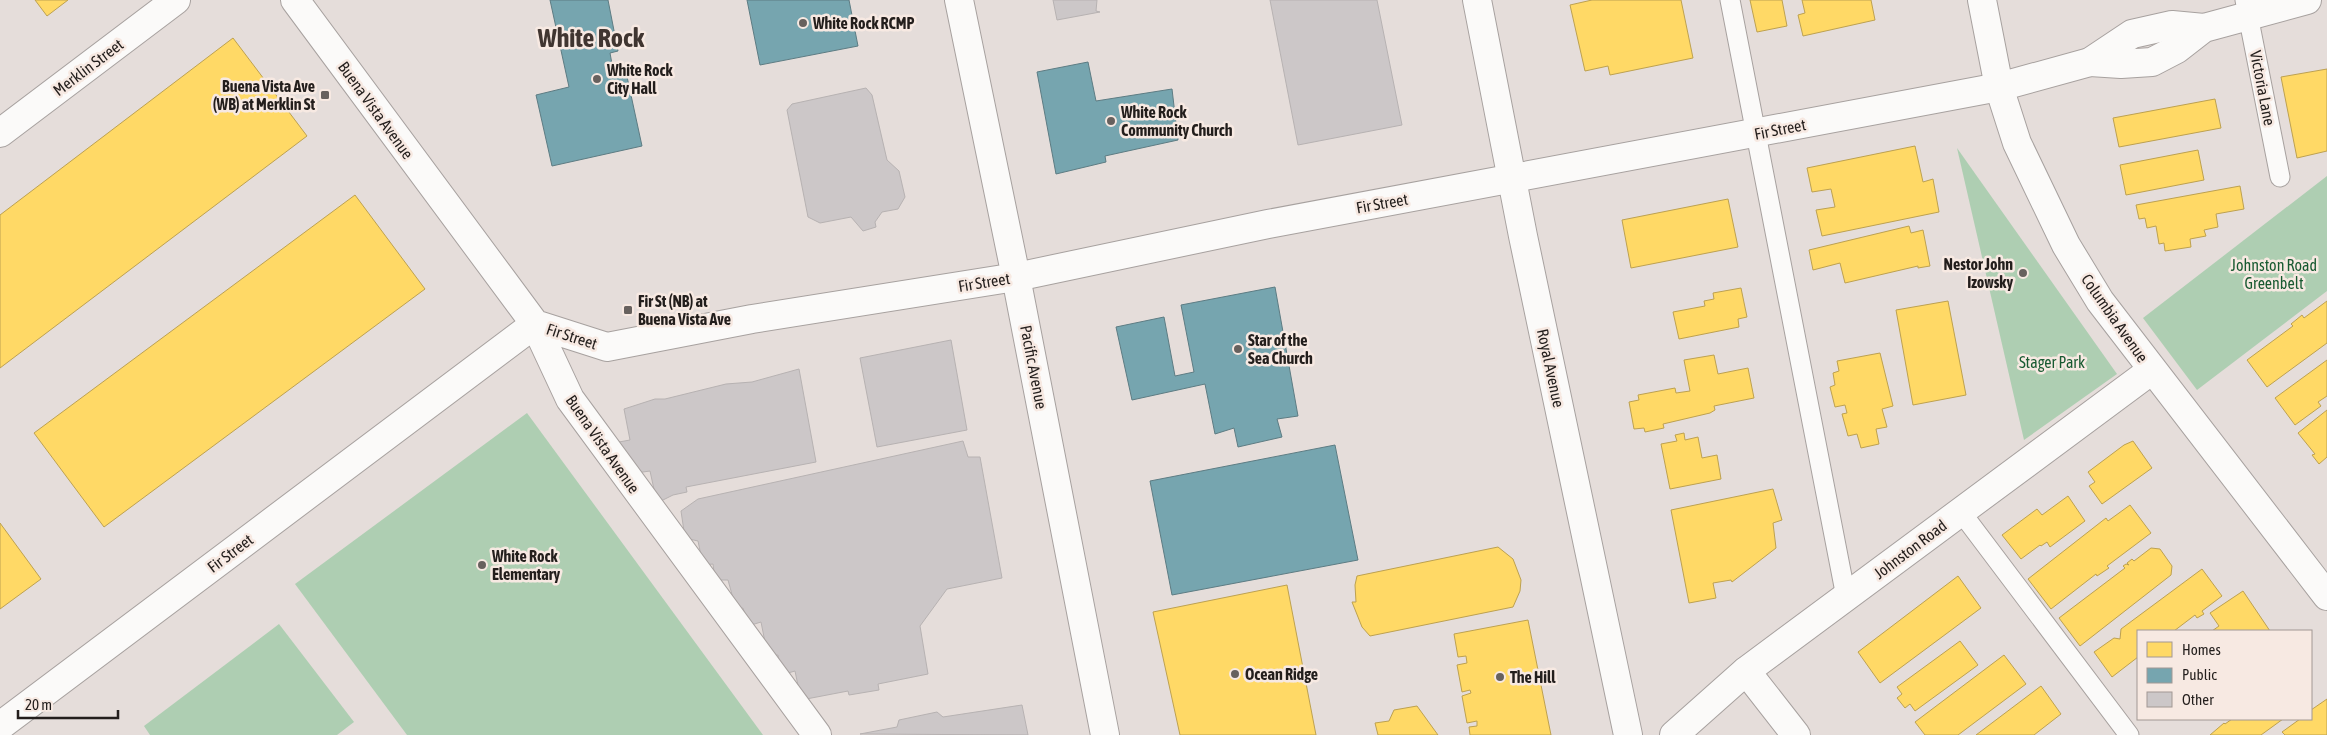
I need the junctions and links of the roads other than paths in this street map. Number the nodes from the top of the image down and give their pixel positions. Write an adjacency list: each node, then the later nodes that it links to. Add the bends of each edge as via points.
1 (176, 0): 10 (street, Merklin Street)
2 (295, 0): 15 (street, Buena Vista Avenue)
3 (959, 0): 14 (street, Pacific Avenue)
4 (1477, 0): 13 (street, Royal Avenue)
5 (1730, 0): 11 (lane)
6 (1982, 0): 9 (street, Columbia Avenue)
7 (2307, 0): 8 (street, Fir Street)
8 (2246, 8): 9 (street, Fir Street, via 2204,28 2172,25 2132,34 2090,62); 12 (lane, Victoria Lane)
9 (1999, 87): 11 (street, Fir Street); 16 (street, Columbia Avenue, via 2017,143 2066,245 2100,301)
10 (0, 133)
11 (1757, 133): 13 (street, Fir Street); 18 (lane)
12 (2280, 176)
13 (1513, 180): 14 (street, Fir Street, via 1268,224); 24 (street, Royal Avenue)
14 (1016, 277): 15 (street, Fir Street, via 752,319 608,348); 23 (street, Pacific Avenue)
15 (535, 324): 21 (street, Fir Street); 22 (street, Buena Vista Avenue, via 570,399)
16 (2152, 370): 17 (street, Johnston Road); 19 (street, Columbia Avenue)
17 (1961, 512): 18 (street, Johnston Road); 27 (lane)
18 (1846, 596): 20 (street, Johnston Road)
19 (2327, 596)
20 (1746, 672): 25 (street, Johnston Road); 26 (street)
21 (0, 726)
22 (817, 735)
23 (1105, 735)
24 (1628, 735)
25 (1674, 735)
26 (1796, 735)
27 (2129, 735)

